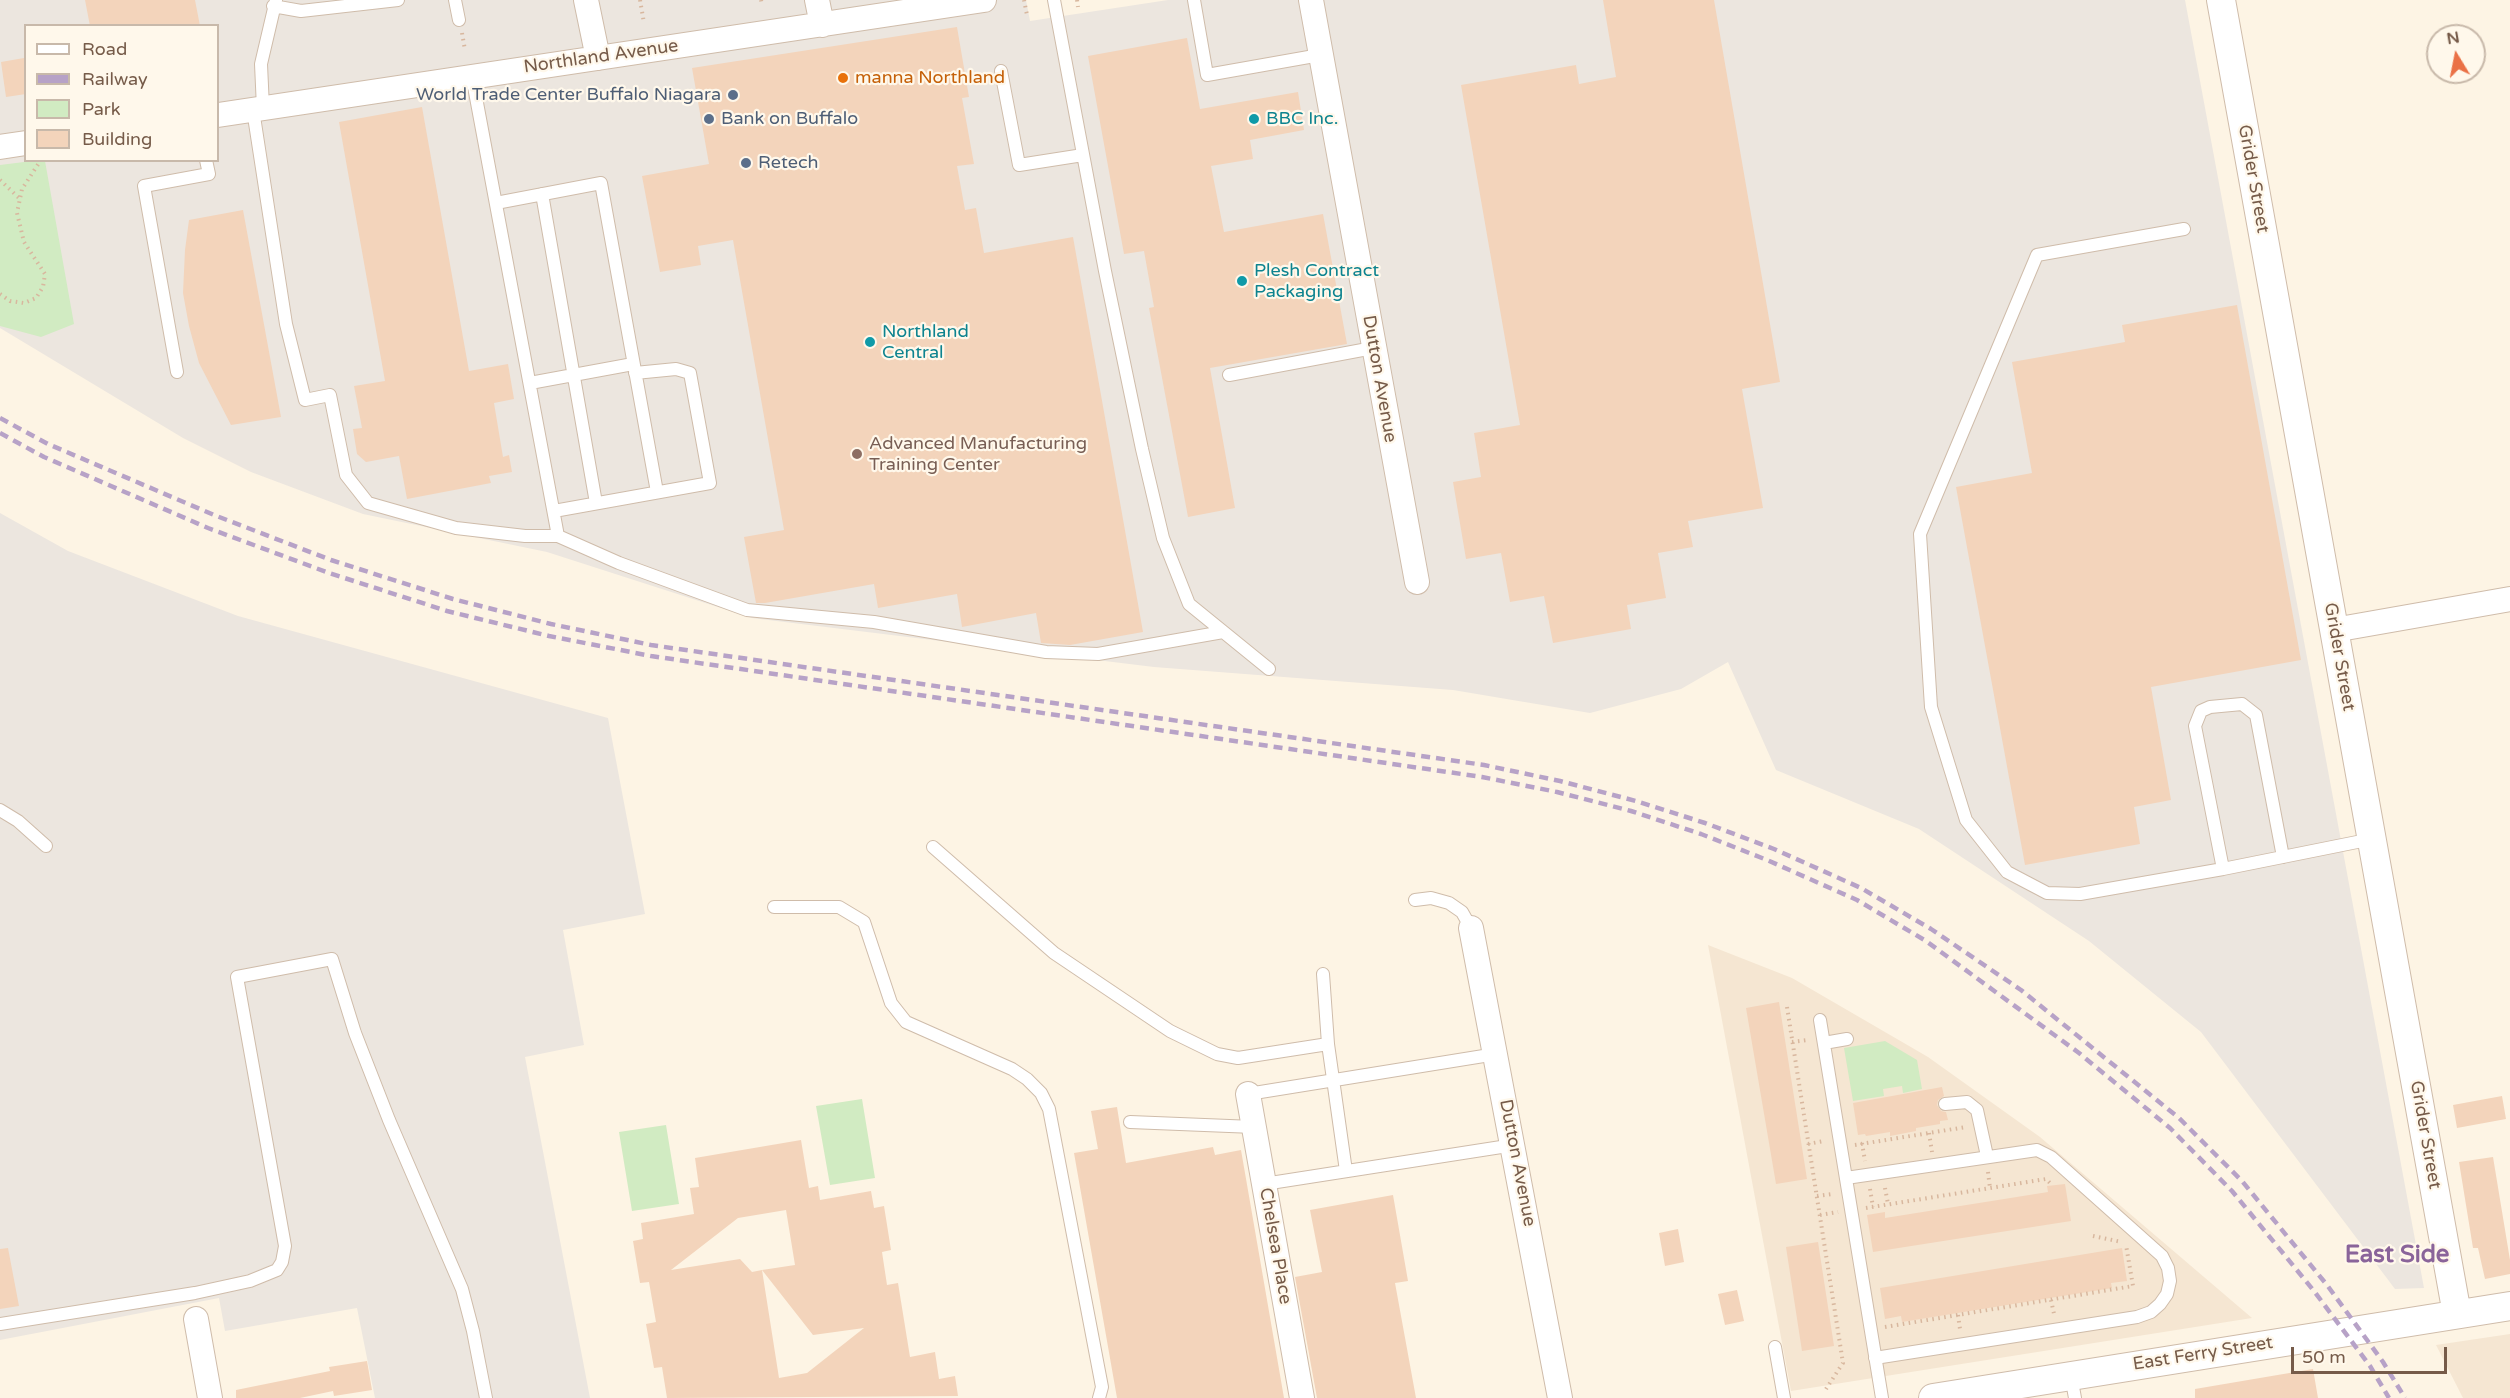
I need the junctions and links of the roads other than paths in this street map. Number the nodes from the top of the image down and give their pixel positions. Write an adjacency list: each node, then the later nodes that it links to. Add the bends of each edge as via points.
1 (398, 0): 10 (lane, via 301,11)
2 (455, 0): 11 (lane)
3 (586, 0): 14 (street)
4 (817, 0): 12 (street)
5 (984, 0): 12 (street, Northland Avenue)
6 (1054, 0): 21 (lane)
7 (1194, 0): 13 (lane, via 1207,75)
8 (1311, 0): 13 (street, Dutton Avenue)
9 (2221, 0): 38 (street, Grider Street)
10 (275, 3): 17 (lane, via 261,64)
11 (459, 20)
12 (822, 25): 14 (street, Northland Avenue)
13 (1320, 55): 26 (street, Dutton Avenue)
14 (598, 58): 16 (street, Northland Avenue)
15 (1001, 71): 21 (lane, via 1019,165)
16 (472, 76): 17 (street, Northland Avenue); 24 (lane)
17 (258, 109): 18 (street, Northland Avenue); 35 (lane, via 286,324 305,399 330,395 346,475 368,503 445,525 525,536)
18 (219, 115)
19 (0, 147): 20 (street)
20 (24, 152)
21 (1083, 155): 39 (lane, via 1163,538 1188,604)
22 (206, 162): 28 (lane, via 209,174 144,186)
23 (542, 194): 24 (lane); 27 (lane, via 601,183); 29 (lane)
24 (496, 202): 31 (lane)
25 (2184, 230): 46 (lane, via 2037,255 1920,534 1931,707 1966,820 2007,872 2047,893 2080,894)
26 (1373, 348): 30 (lane); 36 (street, Dutton Avenue)
27 (634, 369): 29 (lane); 32 (lane); 32 (lane, via 690,373 710,483)
28 (177, 372)
29 (574, 375): 31 (lane); 33 (lane)
30 (1229, 375)
31 (530, 383): 34 (lane)
32 (657, 492): 33 (lane)
33 (596, 503): 34 (lane)
34 (554, 511): 35 (lane)
35 (558, 536): 39 (lane, via 619,564 747,609 874,622 1046,652 1098,654)
36 (1417, 582)
37 (2510, 599): 38 (street)
38 (2334, 630): 42 (street, Grider Street)
39 (1223, 632): 40 (lane)
40 (1269, 669)
41 (0, 810): 43 (lane)
42 (2372, 839): 45 (lane); 67 (street, Grider Street)
43 (46, 846)
44 (933, 847): 54 (lane, via 1054,953 1170,1031 1198,1045 1238,1058)
45 (2283, 857): 46 (lane); 46 (lane, via 2256,715 2242,704 2210,707 2201,711 2195,726)
46 (2223, 869)
47 (1415, 900): 49 (lane, via 1431,898 1449,903 1462,912)
48 (774, 907): 75 (lane, via 839,906 864,922 891,1003 906,1022 1012,1069 1041,1093 1049,1109 1058,1155 1102,1387)
49 (1471, 928): 55 (street, Dutton Avenue)
50 (1323, 974): 54 (lane)
51 (1820, 1020): 53 (lane)
52 (1847, 1039): 53 (lane)
53 (1818, 1041): 64 (lane)
54 (1328, 1044): 56 (lane)
55 (1496, 1054): 56 (lane); 61 (street, Dutton Avenue)
56 (1333, 1081): 57 (lane); 63 (lane)
57 (1248, 1094): 60 (street, Chelsea Place)
58 (1945, 1104): 62 (lane, via 1967,1102 1977,1110)
59 (1130, 1122): 60 (lane)
60 (1254, 1127): 65 (street, Chelsea Place)
61 (1514, 1145): 63 (lane); 77 (street, Dutton Avenue)
62 (1987, 1162): 64 (lane); 71 (lane, via 2037,1150 2051,1158 2162,1256 2169,1275 2167,1294 2151,1312 2137,1317)
63 (1346, 1171): 65 (lane)
64 (1846, 1178): 71 (lane)
65 (1264, 1184): 76 (street, Chelsea Place)
66 (2510, 1305): 67 (street, East Ferry Street)
67 (2457, 1314): 72 (street, East Ferry Street)
68 (196, 1319): 73 (street)
69 (0, 1324): 74 (lane, via 195,1293 250,1281 277,1270 285,1246 237,977 332,959 389,1120 462,1289)
70 (1775, 1347): 78 (lane)
71 (1875, 1358): 79 (lane)
72 (2073, 1387): 80 (street, East Ferry Street)
73 (210, 1398)
74 (486, 1398)
75 (1099, 1398)
76 (1302, 1398)
77 (1560, 1398)
78 (1784, 1398)
79 (1882, 1398)
80 (1933, 1398)

